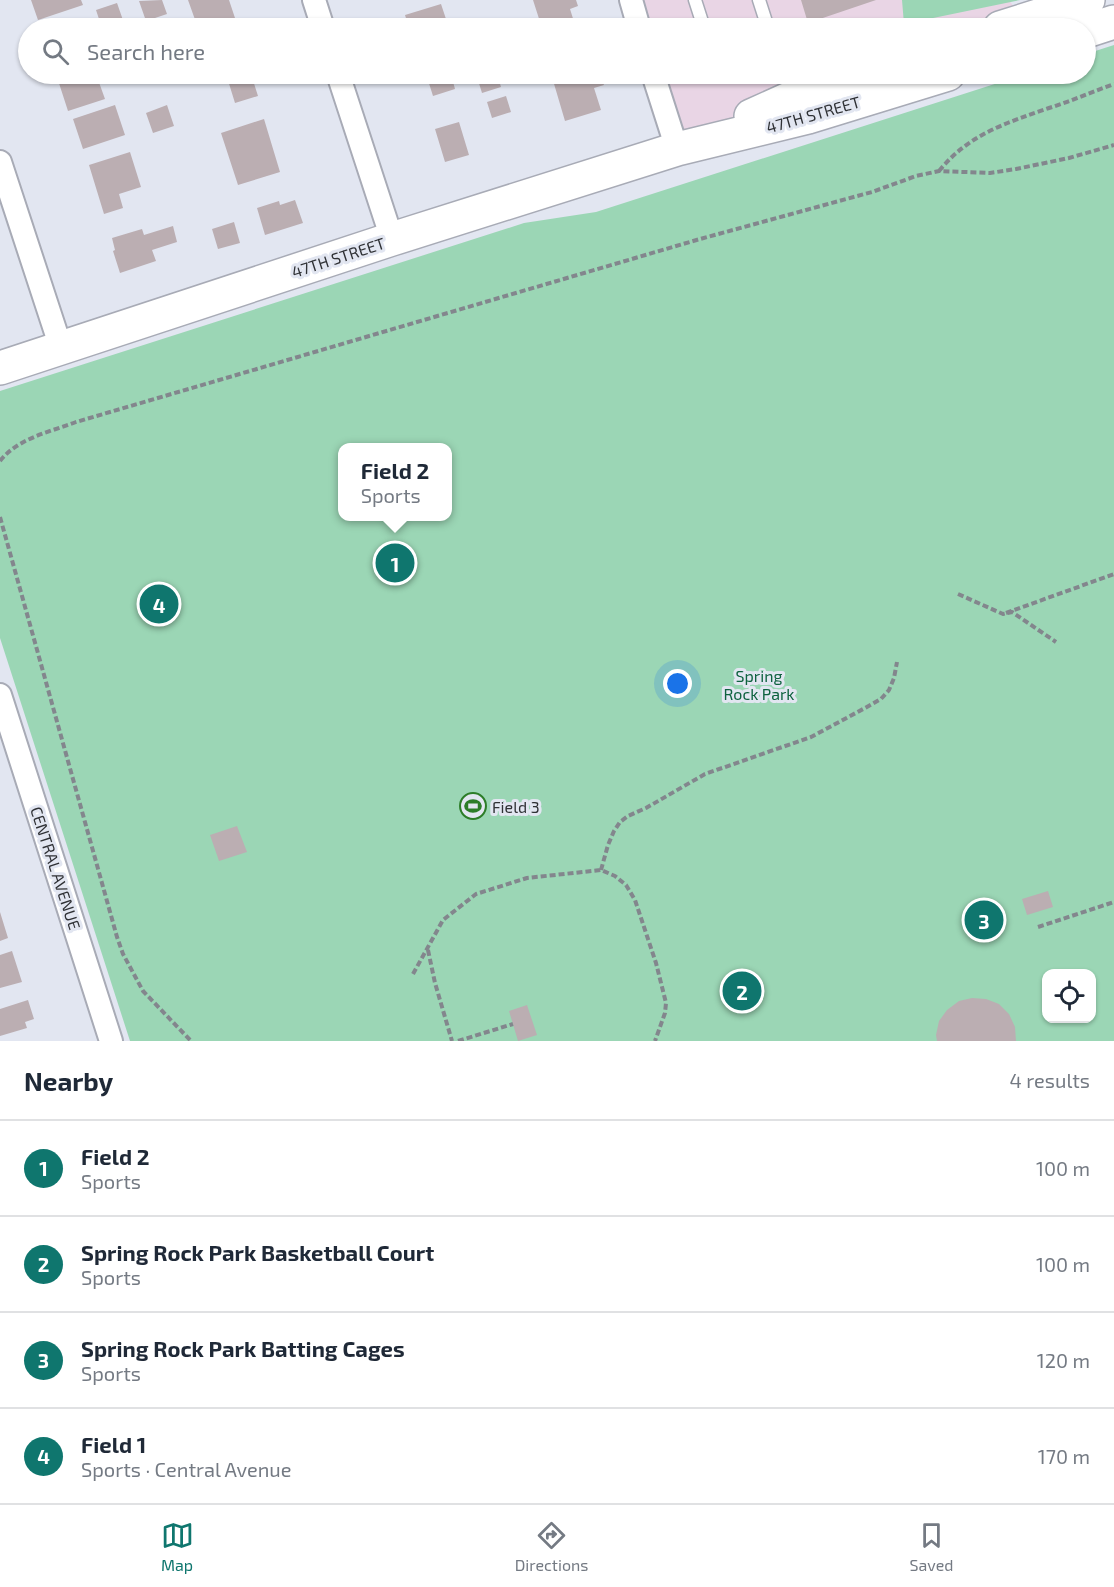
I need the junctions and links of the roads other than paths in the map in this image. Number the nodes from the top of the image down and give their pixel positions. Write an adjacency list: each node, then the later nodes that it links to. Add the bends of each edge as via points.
1 (314, 0): 6 (street)
2 (631, 0): 7 (street)
3 (695, 0): 8 (lane)
4 (759, 0): 9 (lane)
5 (1088, 0): 10 (main road)
6 (320, 18)
7 (636, 18)
8 (701, 18)
9 (765, 18)
10 (1031, 18)
11 (1114, 22): 12 (main road)
12 (1096, 28)
13 (341, 84): 19 (street)
14 (656, 84): 17 (street)
15 (830, 84): 17 (main road, 47TH STREET)
16 (915, 84): 17 (main road, 47TH STREET, via 808,117)
17 (676, 149): 19 (main road, 47TH STREET)
18 (0, 162): 20 (street)
19 (392, 239): 20 (main road, 47TH STREET)
20 (61, 348): 21 (main road, 47TH STREET)
21 (0, 368)
22 (0, 695): 23 (street, CENTRAL AVENUE)
23 (111, 1041)

